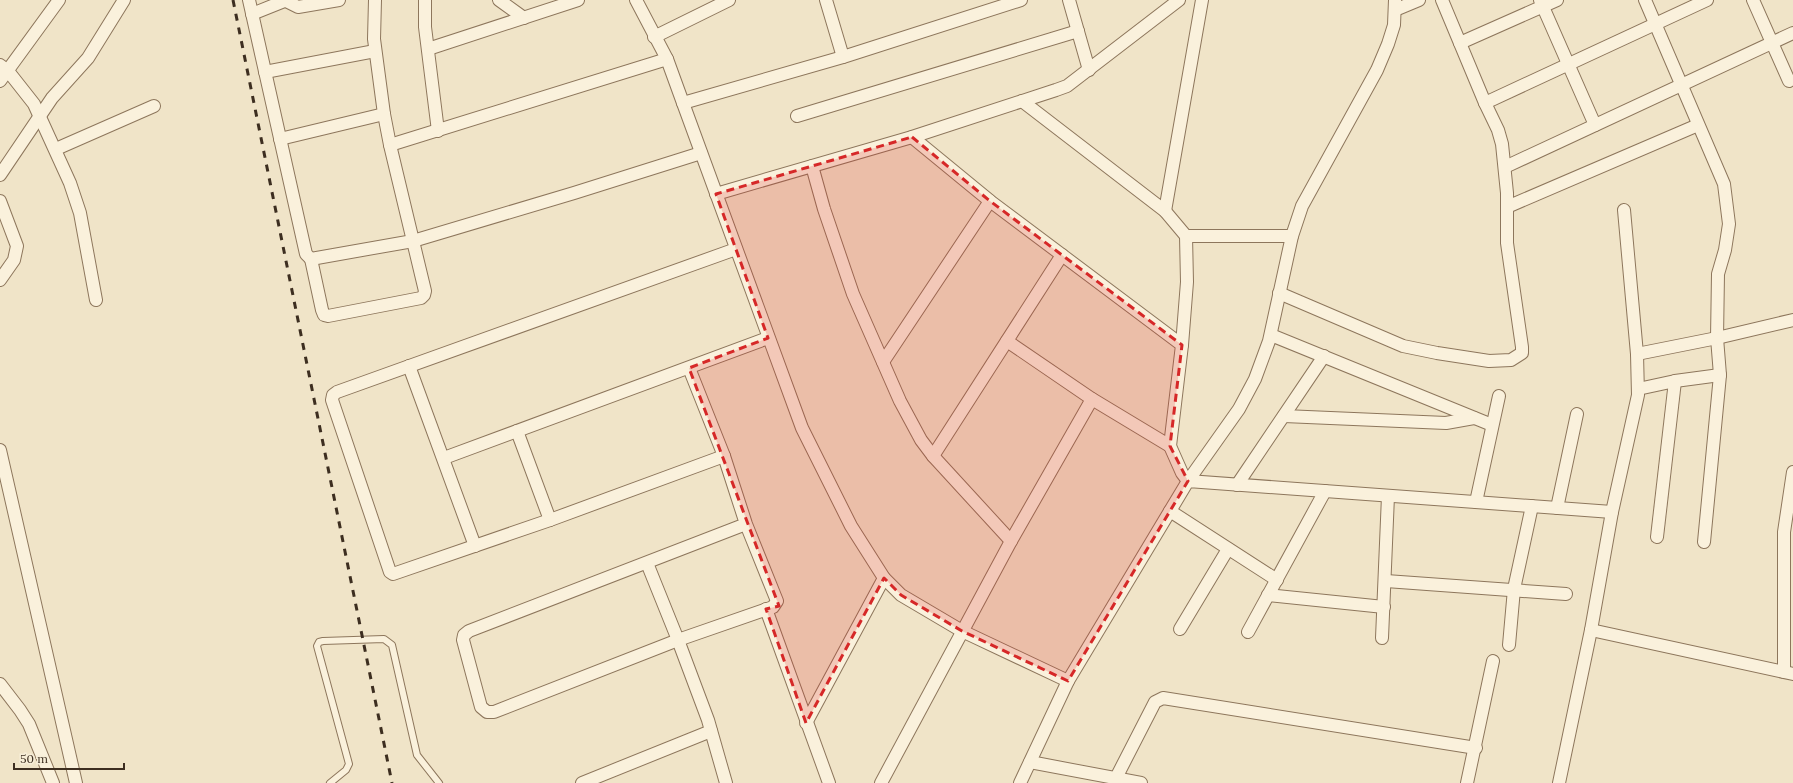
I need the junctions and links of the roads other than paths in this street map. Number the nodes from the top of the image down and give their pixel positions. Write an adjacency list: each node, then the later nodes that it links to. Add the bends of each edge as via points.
1 (59, 0): 38 (street)
2 (124, 0): 49 (street, via 88,58)
3 (248, 0): 25 (street)
4 (286, 0): 5 (street, via 298,7); 25 (street)
5 (339, 0)
6 (375, 0): 34 (street)
7 (425, 0): 33 (street)
8 (499, 0): 26 (street)
9 (578, 0): 26 (street)
10 (636, 0): 30 (street)
11 (729, 0): 30 (street)
12 (826, 0): 35 (street)
13 (1021, 0): 35 (street)
14 (1069, 0): 28 (street)
15 (1179, 0): 39 (street)
16 (1202, 0): 66 (street)
17 (1419, 0): 24 (street)
18 (1442, 0): 32 (street)
19 (1557, 0): 23 (street)
20 (1645, 0): 27 (street)
21 (1707, 0): 27 (street)
22 (1753, 0): 31 (street)
23 (1541, 3): 32 (street); 37 (street)
24 (1395, 5): 69 (street, via 1394,24 1377,70 1302,206)
25 (252, 14): 40 (street)
26 (524, 18): 33 (street)
27 (1655, 24): 37 (street); 43 (street)
28 (1078, 31): 39 (street); 50 (street)
29 (1793, 32): 31 (street)
30 (654, 37): 36 (street)
31 (1772, 42): 42 (street); 43 (street)
32 (1460, 43): 45 (street)
33 (428, 49): 53 (street)
34 (375, 51): 40 (street); 48 (street)
35 (843, 57): 46 (street)
36 (668, 59): 46 (street); 53 (street)
37 (1569, 65): 45 (street); 51 (street)
38 (4, 68): 41 (street); 49 (street, via 25,91)
39 (1089, 70): 44 (street, via 1068,86)
40 (265, 72): 55 (street)
41 (0, 81)
42 (1789, 81)
43 (1682, 85): 51 (street); 52 (street)
44 (1022, 102): 54 (street); 66 (street)
45 (1485, 103): 60 (street, via 1498,130)
46 (683, 104): 58 (street)
47 (154, 106): 57 (street)
48 (384, 114): 55 (street); 56 (street)
49 (40, 115): 57 (street); 61 (street)
50 (797, 116)
51 (1595, 125): 60 (street)
52 (1698, 125): 65 (street); 80 (street, via 1724,184 1729,224 1718,274)
53 (438, 131): 56 (street)
54 (912, 137): 59 (street); 64 (street)
55 (280, 139): 73 (street, via 306,254)
56 (390, 145): 70 (street)
57 (56, 149): 76 (street, via 80,212)
58 (701, 153): 62 (street); 70 (street)
59 (812, 166): 62 (street); 85 (street, via 853,294)
60 (1505, 167): 65 (street)
61 (0, 175)
62 (716, 194): 71 (street)
63 (0, 201): 74 (street, via 17,246 14,260)
64 (990, 201): 72 (street); 85 (street)
65 (1507, 207): 75 (street, via 1507,243 1522,347 1522,353 1511,360 1489,361 1403,346)
66 (1165, 210): 68 (street)
67 (1624, 210): 83 (street)
68 (1186, 236): 69 (street); 82 (street, via 1187,282)
69 (1292, 236): 75 (street)
70 (413, 241): 73 (street); 73 (street, via 425,291 421,298 328,316 324,315 322,310)
71 (736, 249): 79 (street); 86 (street)
72 (1062, 255): 81 (street); 82 (street)
73 (311, 259)
74 (0, 280)
75 (1280, 294): 78 (street)
76 (96, 300)
77 (1793, 320): 80 (street)
78 (1271, 335): 84 (street); 104 (street, via 1255,379 1239,409)
79 (768, 338): 87 (street); 121 (street, via 802,428 851,526)
80 (1716, 338): 83 (street); 88 (street)
81 (1007, 341): 92 (street); 101 (street)
82 (1182, 345): 98 (street)
83 (1637, 354): 90 (street)
84 (1324, 356): 94 (street); 95 (street)
85 (884, 362): 101 (street, via 900,401 921,440)
86 (409, 366): 102 (street); 118 (street, via 337,392 332,400 390,572 398,573)
87 (689, 368): 97 (street); 100 (street)
88 (1720, 375): 89 (street); 117 (street)
89 (1675, 380): 90 (street); 115 (street)
90 (1638, 389): 112 (street)
91 (1499, 396): 96 (street)
92 (1092, 399): 98 (street); 116 (street)
93 (1577, 414): 110 (street)
94 (1284, 416): 95 (street, via 1446,423); 105 (street)
95 (1474, 418): 96 (street)
96 (1492, 425): 108 (street)
97 (517, 431): 102 (street); 113 (street)
98 (1170, 446): 104 (street)
99 (0, 452): 146 (street)
100 (724, 456): 113 (street); 114 (street)
101 (933, 456): 116 (street)
102 (444, 458): 118 (street)
103 (1793, 472): 137 (street, via 1784,532)
104 (1188, 481): 105 (street); 111 (street)
105 (1236, 485): 106 (street)
106 (1325, 491): 107 (street); 122 (street)
107 (1388, 496): 108 (street); 123 (street)
108 (1476, 502): 109 (street)
109 (1532, 506): 110 (street); 124 (street)
110 (1557, 508): 112 (street)
111 (1170, 511): 119 (street); 138 (street)
112 (1612, 512): 130 (street)
113 (550, 520): 118 (street)
114 (746, 524): 120 (street); 128 (street, via 777,601 773,607)
115 (1657, 537)
116 (1011, 541): 131 (street)
117 (1704, 542)
118 (475, 546)
119 (1228, 549): 122 (street); 129 (street)
120 (647, 563): 134 (street); 134 (street, via 476,628 464,635 463,640 481,707 487,712 494,712)
121 (884, 578): 131 (street, via 901,595); 140 (street)
122 (1277, 580): 126 (street)
123 (1386, 581): 124 (street); 127 (street)
124 (1514, 589): 125 (street); 135 (street)
125 (1566, 594)
126 (1268, 595): 127 (street); 132 (street)
127 (1384, 607): 133 (street)
128 (766, 609): 134 (street); 140 (street)
129 (1180, 629)
130 (1591, 630): 137 (street); 156 (street)
131 (962, 631): 138 (street); 152 (street)
132 (1248, 632)
133 (1382, 638)
134 (678, 640): 141 (street)
135 (1509, 645)
136 (1493, 661): 142 (street)
137 (1788, 673)
138 (1068, 681): 143 (street)
139 (0, 684): 145 (street, via 29,724)
140 (806, 723): 151 (street)
141 (711, 731): 149 (street); 150 (street)
142 (1476, 748): 144 (street, via 1163,698 1155,702); 155 (street)
143 (1030, 762): 144 (street); 153 (street)
144 (1108, 779): 154 (street)
145 (54, 783)
146 (76, 783)
147 (330, 783): 148 (lane, via 346,770 349,764 316,646 323,641 384,639 392,645 417,755)
148 (440, 783)
149 (582, 783)
150 (726, 783)
151 (829, 783)
152 (881, 783)
153 (1020, 783)
154 (1141, 783)
155 (1467, 783)
156 (1559, 783)

